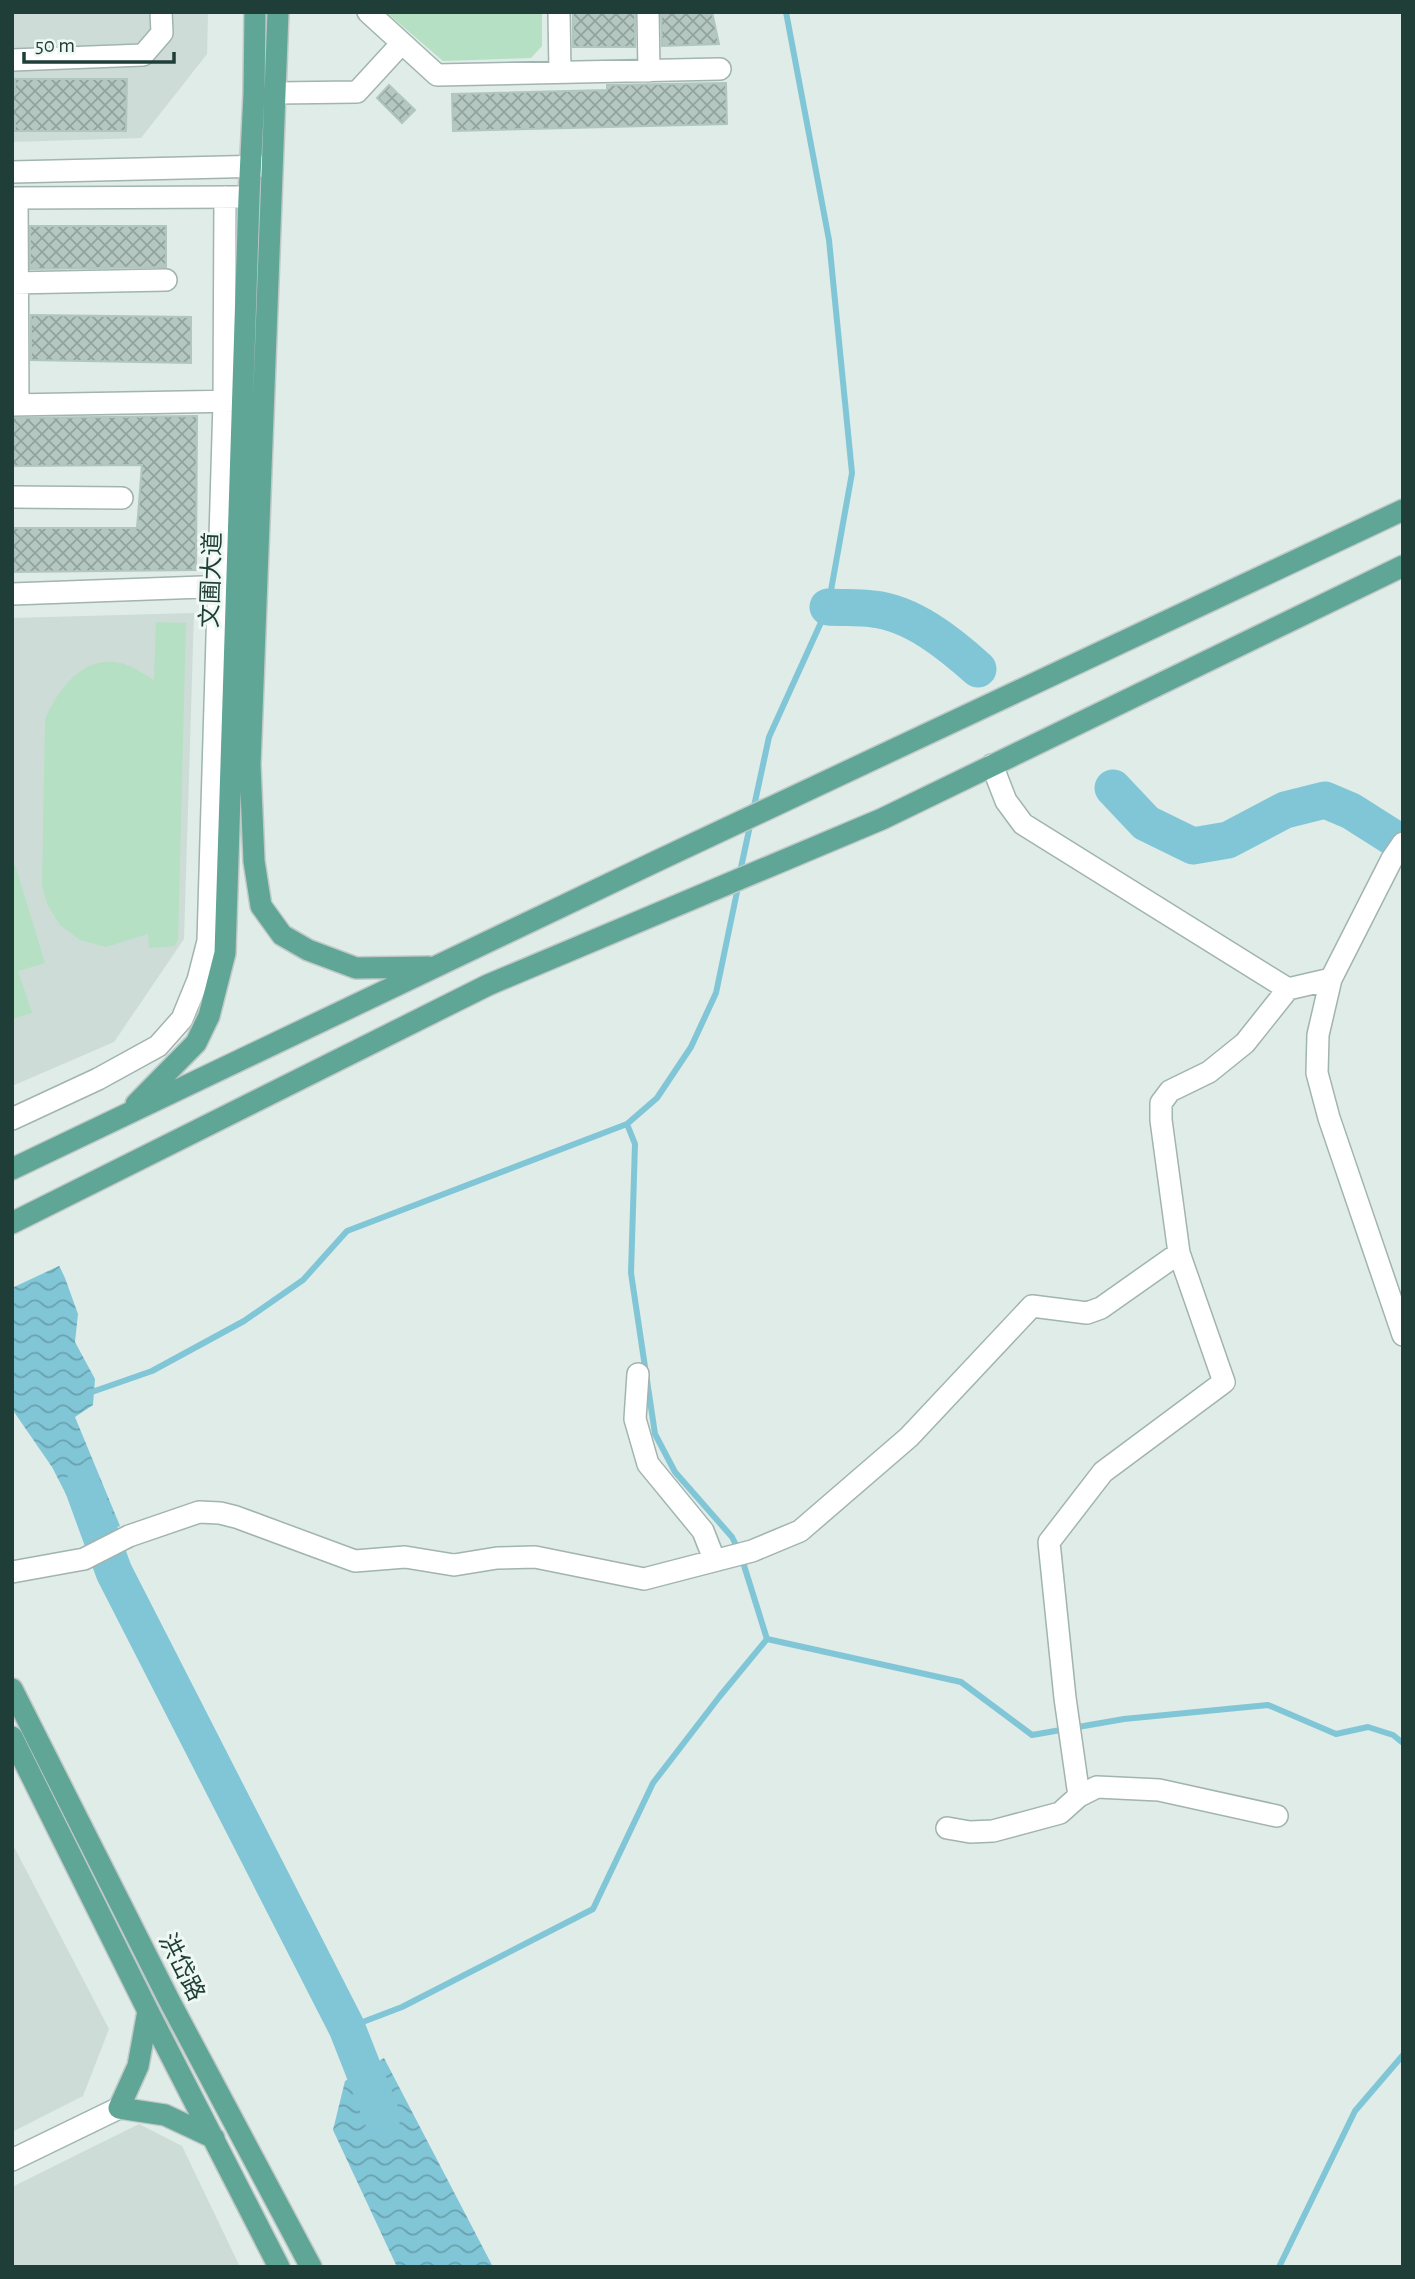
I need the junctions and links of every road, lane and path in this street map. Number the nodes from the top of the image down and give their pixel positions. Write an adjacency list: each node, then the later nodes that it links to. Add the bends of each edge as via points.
1 (161, 12): 8 (street, via 162,33 143,55)
2 (255, 12): 13 (main road, 文圃大道)
3 (278, 12): 12 (main road, 文圃大道)
4 (368, 12): 7 (street)
5 (559, 12): 11 (street)
6 (648, 12): 10 (street)
7 (402, 43): 11 (street, via 437,75); 12 (street, via 357,92)
8 (12, 60)
9 (720, 69): 10 (street)
10 (649, 71): 11 (street)
11 (560, 72)
12 (276, 93): 14 (main road, 文圃大道)
13 (251, 165): 14 (street); 15 (street); 17 (main road, 文圃大道)
14 (273, 166): 18 (main road, 文圃大道)
15 (12, 172)
16 (225, 197): 17 (street); 19 (street); 22 (street)
17 (249, 197): 18 (street); 22 (main road, 文圃大道)
18 (272, 197): 28 (main road, 文圃大道)
19 (14, 198): 21 (street)
20 (166, 280): 21 (street)
21 (15, 283): 23 (street)
22 (234, 401): 23 (street); 28 (main road, 文圃大道)
23 (15, 405)
24 (12, 497): 25 (street)
25 (122, 498)
26 (1403, 510): 32 (main road)
27 (1403, 566): 30 (main road)
28 (237, 584): 29 (street); 32 (main road, 文圃大道, via 254,861 261,906 282,935 356,968); 35 (main road, 文圃大道, via 225,953 209,1016 196,1043); 36 (street, via 208,942 182,1020 158,1046)
29 (12, 594)
30 (992, 765): 34 (street, via 1006,801 1023,824); 38 (main road, via 882,818 488,985)
31 (1397, 851): 33 (street)
32 (435, 967): 35 (main road)
33 (1331, 979): 34 (street); 40 (street, via 1318,1035 1317,1073)
34 (1288, 989): 39 (street, via 1245,1042 1209,1072 1170,1091 1161,1103)
35 (124, 1115): 37 (main road)
36 (12, 1119)
37 (15, 1168)
38 (12, 1223)
39 (1179, 1253): 42 (street, via 1101,1308 1087,1313 1032,1306 909,1437 800,1531 752,1551); 46 (street, via 1224,1382 1103,1472 1049,1542)
40 (1403, 1335)
41 (638, 1374): 42 (street, via 635,1419 648,1464 703,1531)
42 (719, 1558): 43 (street, via 644,1579 535,1557 454,1565 405,1557 355,1561 236,1517 199,1511 129,1536 84,1559)
43 (12, 1572)
44 (12, 1689): 54 (main road, 洪岱路)
45 (12, 1737): 49 (main road)
46 (1078, 1787): 47 (street, via 1160,1790); 48 (street, via 1060,1813 993,1831)
47 (1278, 1816)
48 (947, 1828)
49 (148, 2011): 50 (main road, via 138,2066); 51 (main road)
50 (119, 2108): 51 (main road, via 165,2115); 52 (street)
51 (214, 2138): 53 (main road)
52 (12, 2160)
53 (279, 2267)
54 (311, 2267)

